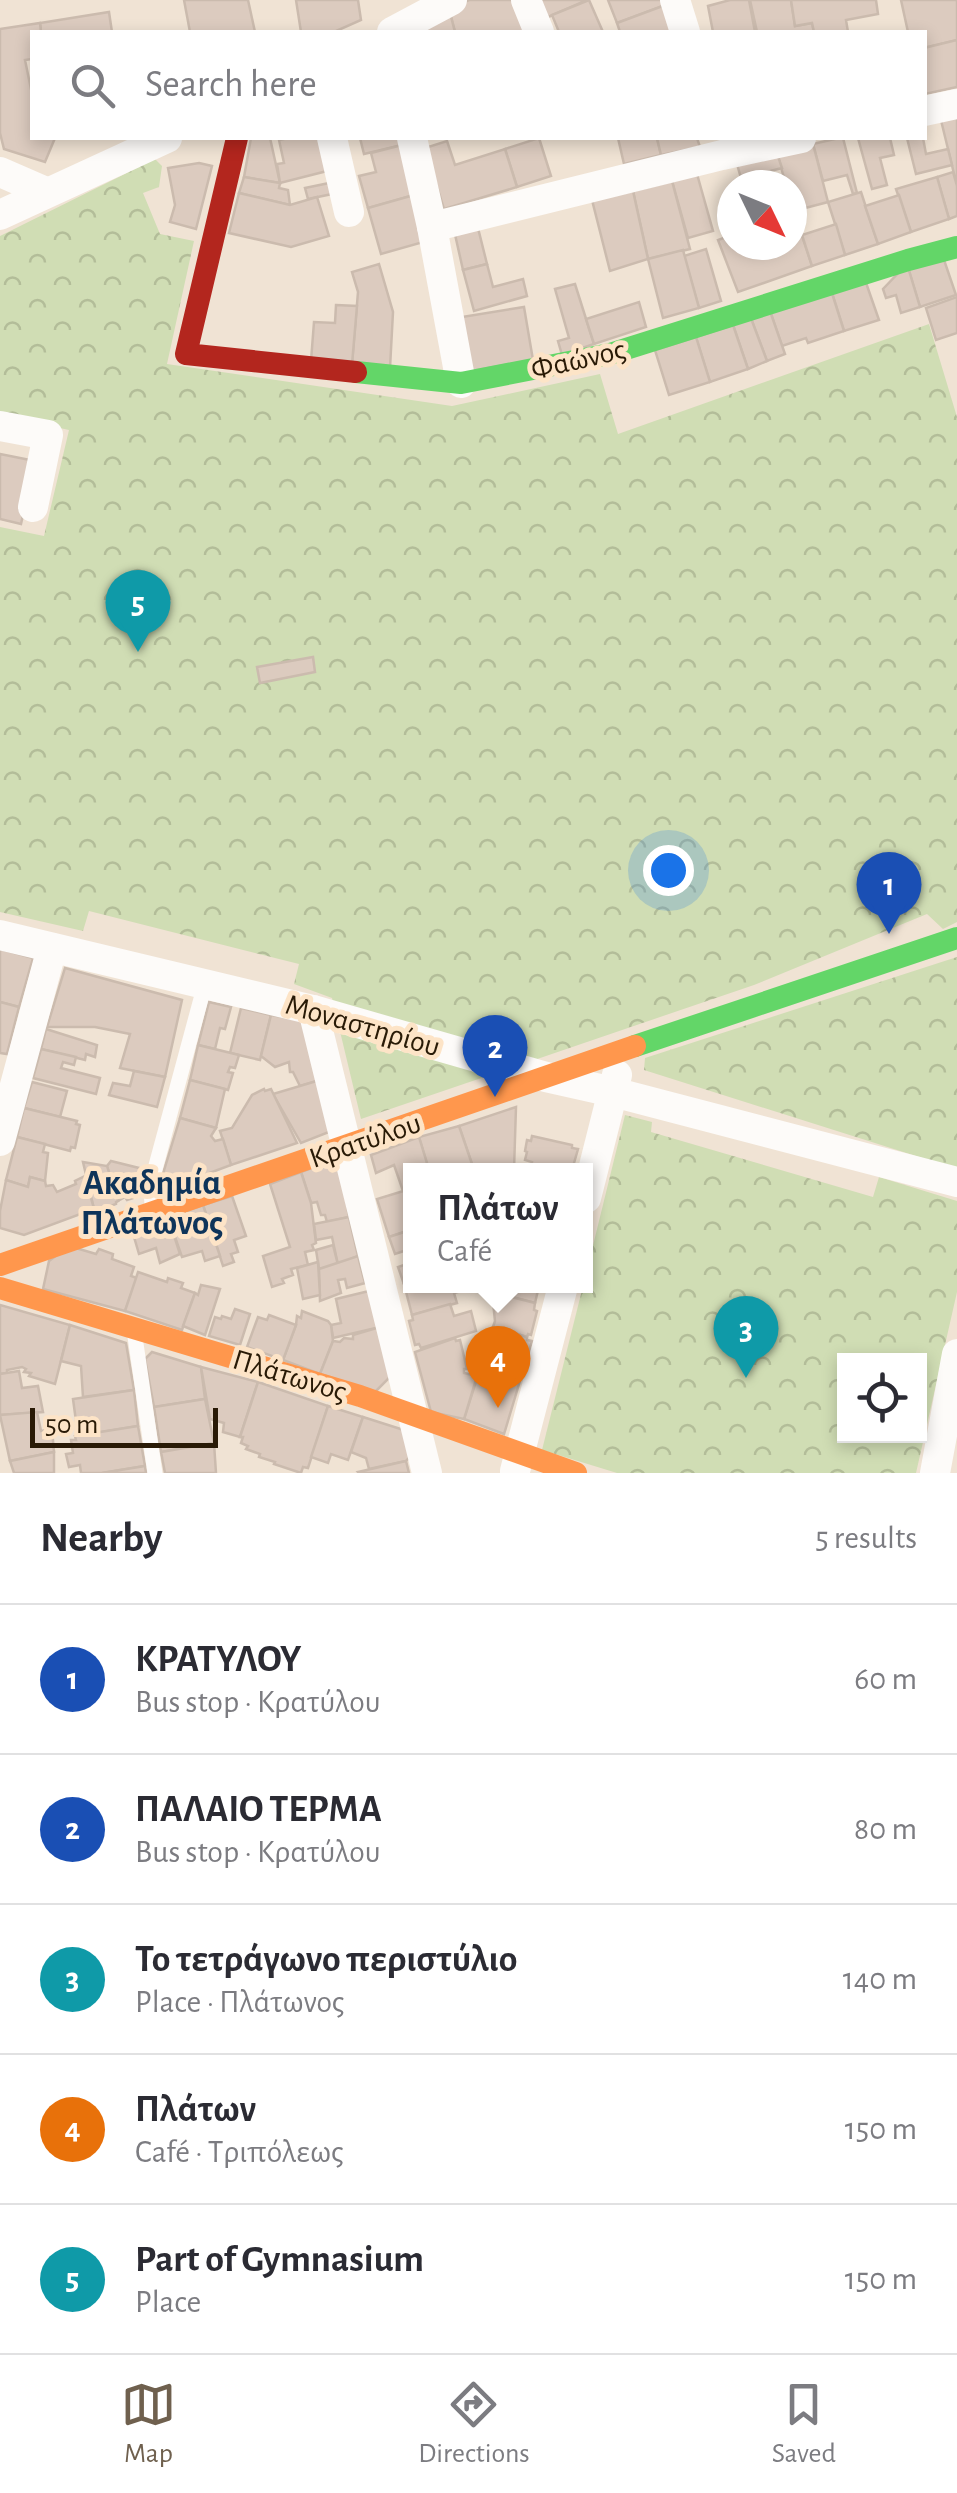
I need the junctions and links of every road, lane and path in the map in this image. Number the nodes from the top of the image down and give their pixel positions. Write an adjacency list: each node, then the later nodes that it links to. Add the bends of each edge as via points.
1 (452, 0): 4 (street)
2 (526, 0): 5 (street)
3 (675, 0): 6 (street)
4 (396, 30)
5 (538, 30)
6 (684, 30)
7 (957, 104): 8 (street)
8 (927, 109)
9 (163, 140): 16 (street)
10 (237, 140): 21 (street, Φαώνος, via 186,354)
11 (332, 140): 17 (street)
12 (412, 140): 19 (street)
13 (780, 140): 14 (street)
14 (719, 146): 19 (street)
15 (0, 172): 16 (street)
16 (46, 192): 18 (street)
17 (349, 212)
18 (0, 215)
19 (432, 227): 21 (street)
20 (957, 246): 21 (street, Φαώνος, via 610,354)
21 (461, 383)
22 (0, 426): 23 (street, via 48,435)
23 (33, 507)
24 (0, 935): 26 (street, Μοναστηρίου)
25 (957, 938): 29 (street, Κρατύλου)
26 (52, 948): 27 (street, Μοναστηρίου); 32 (street)
27 (205, 984): 28 (street, Μοναστηρίου); 36 (lane, via 151,1184)
28 (314, 1010): 30 (street, Μοναστηρίου); 33 (street)
29 (624, 1051): 30 (street, Κρατύλου); 31 (street)
30 (546, 1078): 31 (street, Μοναστηρίου); 33 (street, Κρατύλου)
31 (613, 1092): 34 (street); 35 (street, Μοναστηρίου)
32 (2, 1127)
33 (346, 1146): 36 (street, Κρατύλου); 42 (street)
34 (593, 1171)
35 (957, 1182)
36 (152, 1213): 37 (street, Κρατύλου)
37 (0, 1266)
38 (0, 1288): 40 (street, Πλάτωνος)
39 (561, 1293): 43 (street)
40 (133, 1326): 42 (street, Πλάτωνος); 44 (lane)
41 (957, 1354): 47 (street)
42 (413, 1413): 43 (street, Πλάτωνος); 45 (street)
43 (517, 1464): 46 (street, Πλάτωνος)
44 (156, 1473)
45 (427, 1473)
46 (576, 1473)
47 (935, 1473)

